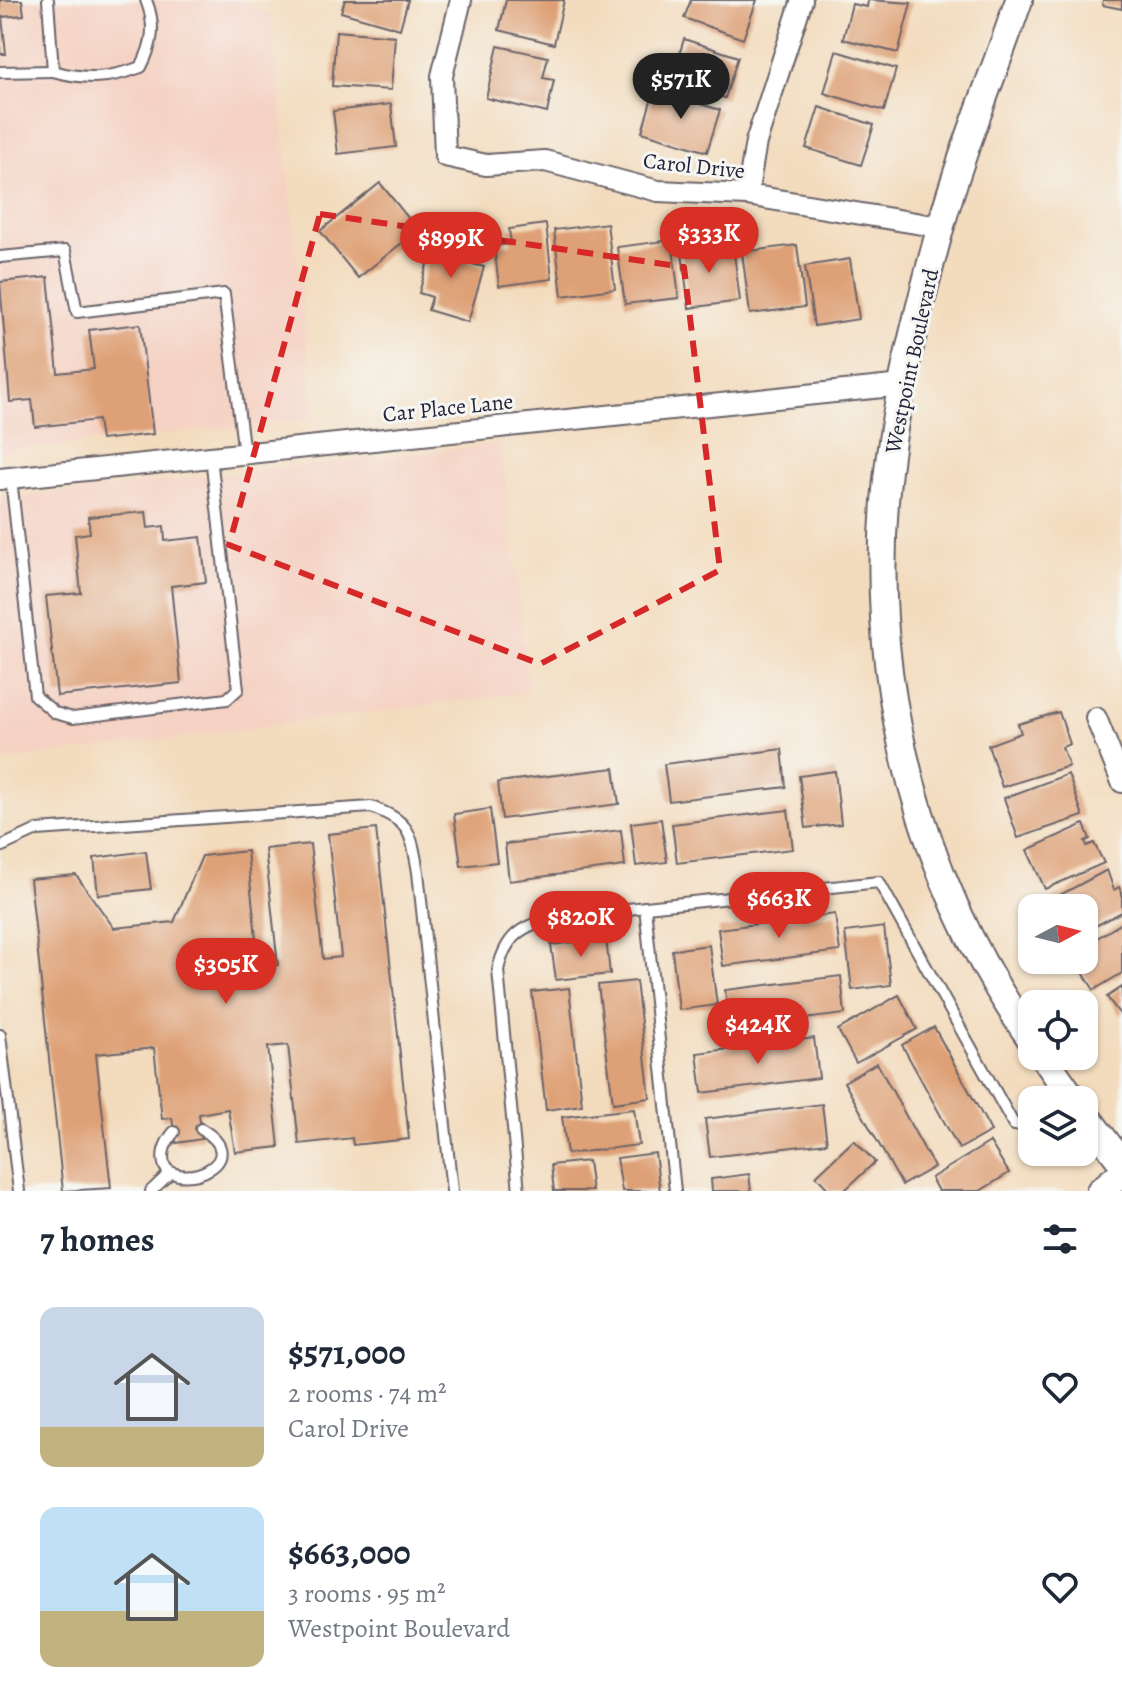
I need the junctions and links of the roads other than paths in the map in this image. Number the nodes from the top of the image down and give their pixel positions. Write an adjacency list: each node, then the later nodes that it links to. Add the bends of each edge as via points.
1 (48, 0): 6 (lane)
2 (146, 0): 6 (lane, via 153,45 141,67 112,78 85,79)
3 (461, 0): 8 (street, Carol Drive, via 442,76 445,156 486,165 545,161 658,191)
4 (802, 0): 8 (street, via 756,142)
5 (1019, 0): 9 (street, Westpoint Boulevard)
6 (53, 71): 7 (lane)
7 (0, 72)
8 (747, 195): 9 (street, Carol Drive)
9 (940, 227): 11 (street, Westpoint Boulevard)
10 (0, 257): 12 (lane, via 65,251 77,312 224,294)
11 (902, 385): 12 (street, Car Place Lane); 19 (street, Westpoint Boulevard, via 885,517 885,620 895,715 911,790 936,865 968,936)
12 (244, 454): 13 (street, Car Place Lane)
13 (211, 457): 14 (street, Car Place Lane); 14 (lane, via 238,689 227,699 73,718 55,713 35,696)
14 (5, 479)
15 (1096, 718): 16 (street)
16 (1122, 782)
17 (0, 847): 30 (lane, via 37,830 371,807 398,817 412,839 418,872)
18 (645, 907): 21 (lane, via 879,882); 31 (lane, via 553,917 520,927 502,951 498,1000); 32 (lane)
19 (1018, 1018)
20 (0, 1035): 28 (lane)
21 (1018, 1125)
22 (201, 1129): 27 (lane, via 217,1142 217,1170 194,1185)
23 (1098, 1131): 25 (street)
24 (174, 1132): 27 (lane, via 163,1156)
25 (1122, 1163)
26 (1122, 1173): 33 (street)
27 (169, 1174): 29 (lane)
28 (19, 1191)
29 (151, 1191)
30 (452, 1191)
31 (519, 1191)
32 (675, 1191)
33 (1100, 1191)

